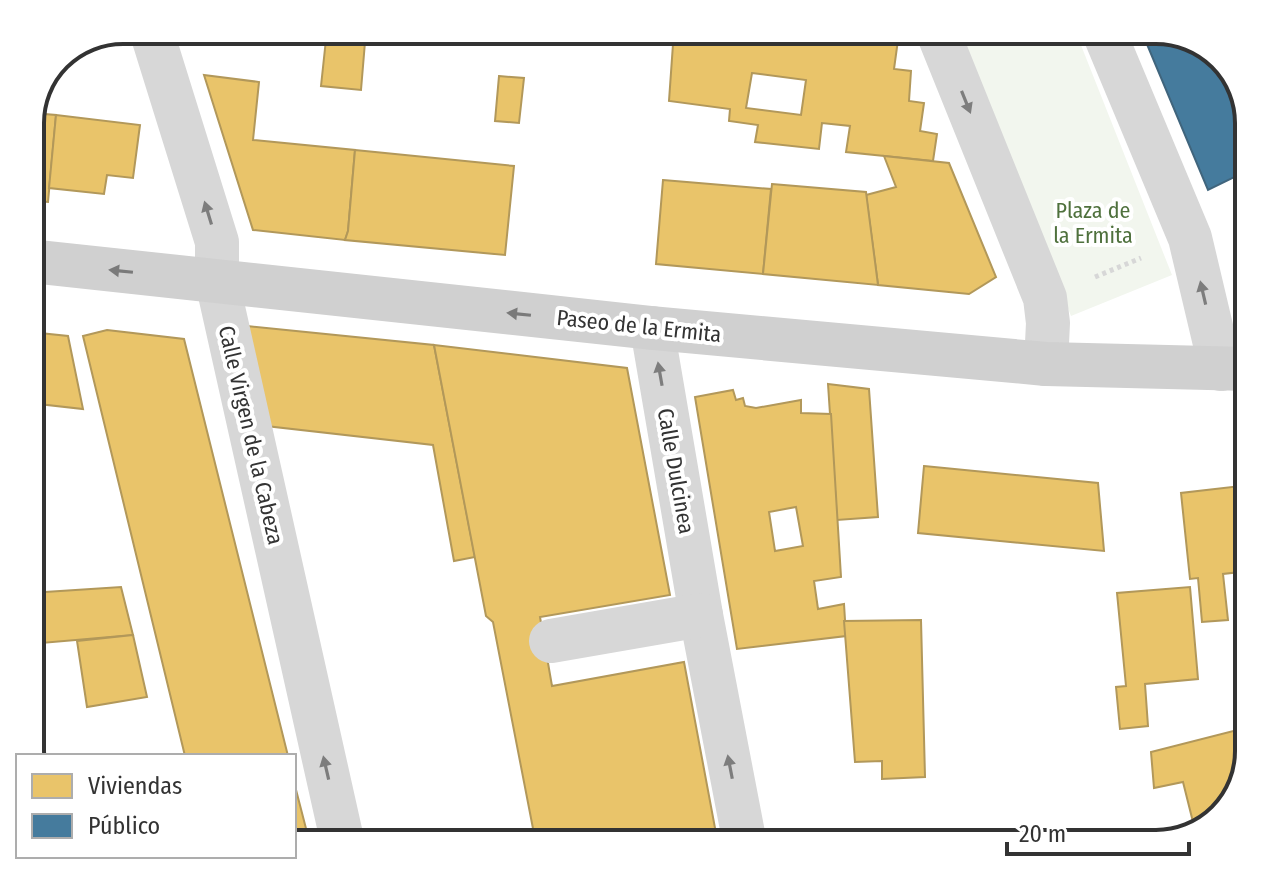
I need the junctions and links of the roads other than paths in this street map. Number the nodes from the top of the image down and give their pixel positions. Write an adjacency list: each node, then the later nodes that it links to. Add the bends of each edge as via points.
1 (155, 44): 5 (street, Calle Virgen de la Cabeza, one-way to 1, via 217,242)
2 (943, 44): 7 (street, one-way to 7, via 1045,298)
3 (1109, 44): 8 (street, one-way to 3, via 1190,238)
4 (44, 262): 5 (street, Paseo de la Ermita, one-way to 4)
5 (217, 281): 6 (street, Paseo de la Ermita, one-way to 5); 11 (street, Calle Virgen de la Cabeza, one-way to 5)
6 (652, 328): 7 (street, Paseo de la Ermita); 9 (street, Calle Dulcinea, one-way to 6)
7 (1046, 364): 8 (street, Paseo de la Ermita)
8 (1235, 369)
9 (701, 615): 10 (street); 12 (street, Calle Dulcinea, one-way to 9)
10 (551, 641)
11 (340, 830)
12 (742, 830)

